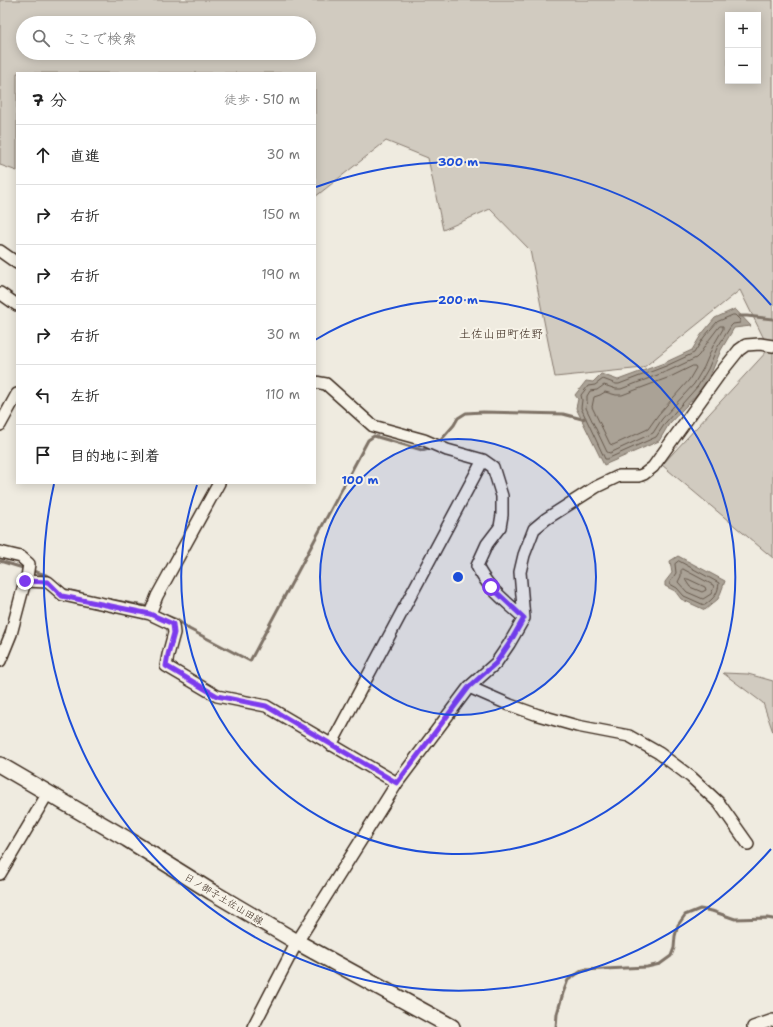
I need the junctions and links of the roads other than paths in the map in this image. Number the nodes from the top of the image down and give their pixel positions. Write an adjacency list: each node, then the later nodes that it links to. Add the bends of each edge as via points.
1 (0, 251): 2 (street)
2 (16, 262)
3 (0, 293): 4 (street)
4 (16, 304)
5 (773, 346): 14 (street, via 746,345 739,350 653,467 644,474 619,476 596,487 534,529 520,572)
6 (316, 382): 9 (street, via 326,384 372,426)
7 (16, 396): 8 (street)
8 (0, 425)
9 (483, 460): 14 (street, via 493,467 502,496 502,515 500,527 487,544 477,566 491,587); 17 (street)
10 (218, 484): 13 (street, via 157,596)
11 (0, 552): 12 (street, via 21,557 29,564)
12 (26, 579): 13 (street, via 48,582 62,596); 15 (street, via 11,634)
13 (150, 614): 17 (street, via 173,624 174,633 166,666 217,696 266,706)
14 (524, 618): 16 (street, via 496,663)
15 (0, 661)
16 (469, 687): 19 (street); 21 (street, via 538,715 629,736 659,753 691,777 719,803)
17 (331, 744): 19 (street)
18 (0, 765): 20 (main road, 日ノ御子土佐山田線)
19 (397, 783): 23 (street)
20 (48, 793): 22 (street); 23 (main road, 日ノ御子土佐山田線)
21 (748, 844)
22 (0, 874)
23 (297, 942): 25 (street); 26 (main road, 日ノ御子土佐山田線)
24 (773, 1020): 27 (street)
25 (253, 1027)
26 (452, 1027)
27 (753, 1027)

